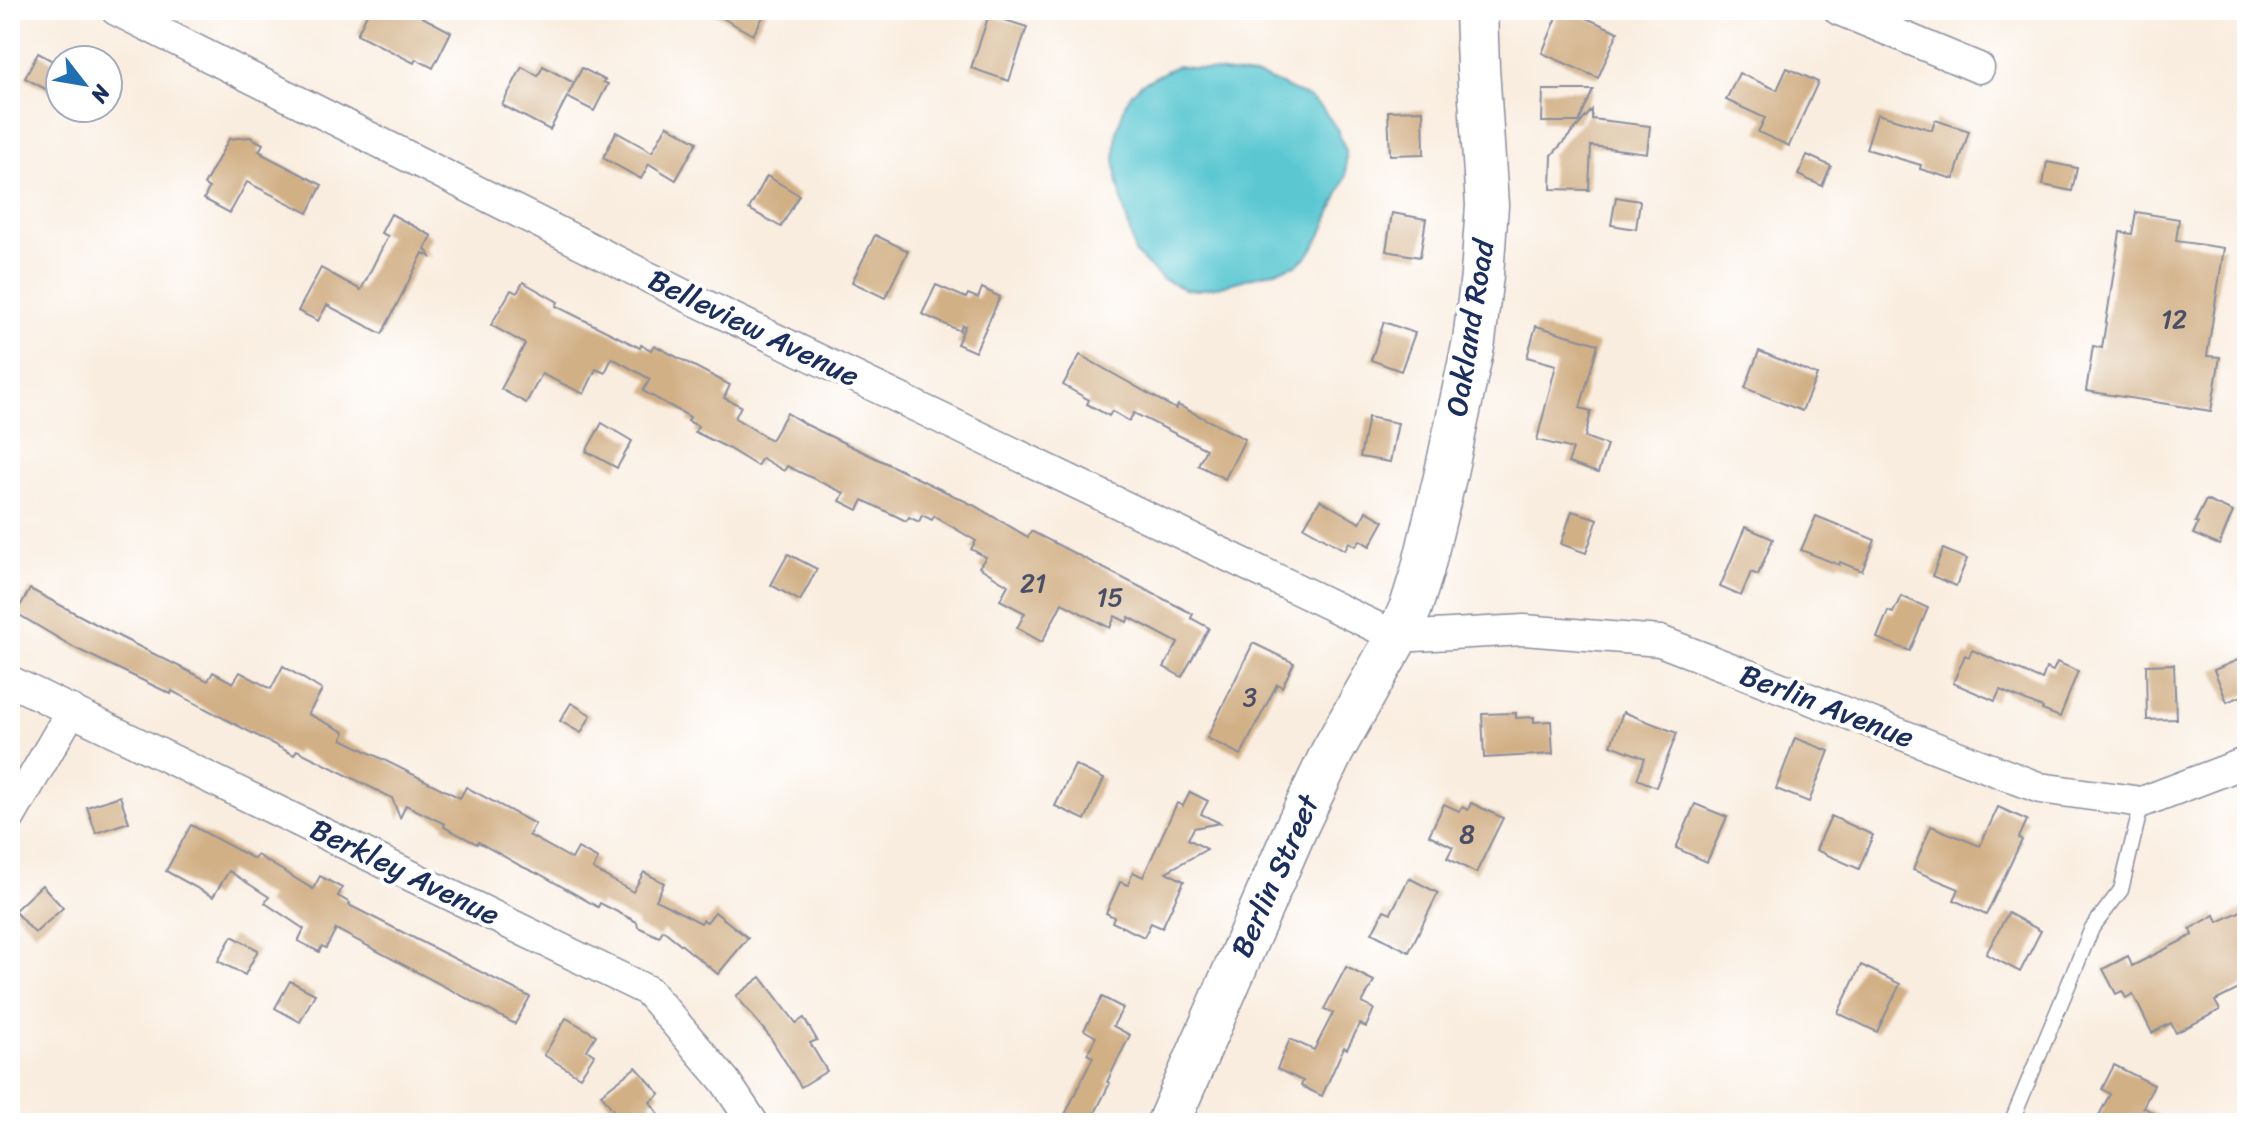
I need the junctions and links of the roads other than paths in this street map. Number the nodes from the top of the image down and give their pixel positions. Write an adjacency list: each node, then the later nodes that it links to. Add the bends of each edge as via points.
1 (116, 10): 5 (street, Belleview Avenue, via 682,294)
2 (1476, 10): 5 (main road, Oakland Road, via 1487,205 1481,288 1439,504 1411,607)
3 (1839, 10): 4 (street)
4 (1979, 68)
5 (1397, 637): 9 (street, Berlin Avenue, via 1524,630 1660,641 2040,788); 12 (main road, Berlin Street, via 1296,828)
6 (10, 681): 7 (street, Berkley Avenue)
7 (72, 710): 10 (street); 11 (street, Berkley Avenue, via 648,991 725,1081)
8 (2247, 762): 9 (street, Berlin Avenue)
9 (2142, 802): 13 (lane, via 2121,890 2092,928)
10 (10, 817)
11 (753, 1123)
12 (1168, 1123)
13 (2011, 1123)

